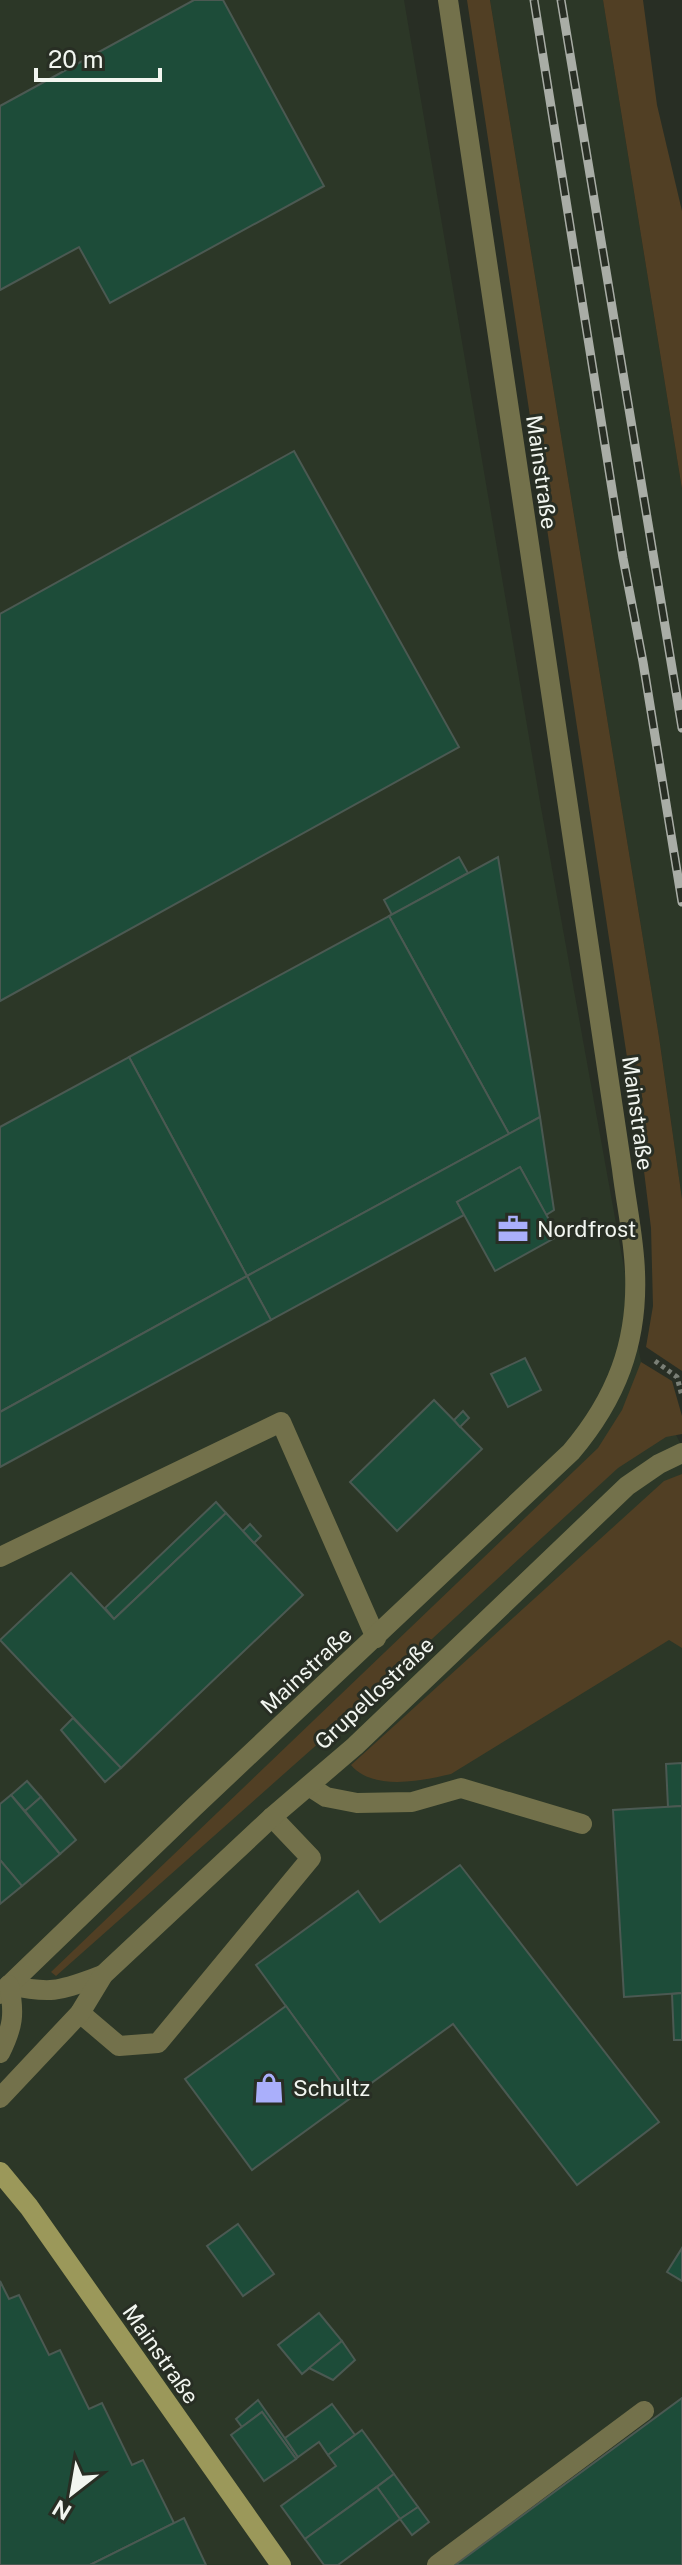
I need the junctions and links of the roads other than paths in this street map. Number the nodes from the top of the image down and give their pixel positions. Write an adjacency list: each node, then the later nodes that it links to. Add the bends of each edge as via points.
1 (448, 0): 4 (street, Mainstraße, via 632,1241 635,1302 629,1342 612,1393 594,1425)
2 (682, 1453): 5 (street, Grupellostraße, via 627,1486)
3 (0, 1557): 4 (street, via 281,1422)
4 (376, 1638): 9 (street, Mainstraße)
5 (309, 1786): 6 (street, Grupellostraße); 7 (street, via 326,1797 357,1803 412,1802 461,1788)
6 (272, 1817): 8 (street, Grupellostraße); 10 (street, via 311,1858 158,2043 119,2046)
7 (582, 1824)
8 (103, 1975): 9 (street, Grupellostraße, via 59,1991); 10 (street, Grupellostraße)
9 (5, 1990): 11 (street, via 14,2009)
10 (80, 2013): 12 (street, Grupellostraße)
11 (0, 2053)
12 (0, 2098)
13 (0, 2172): 15 (street, Mainstraße)
14 (644, 2411): 16 (street)
15 (281, 2565)
16 (437, 2565)

